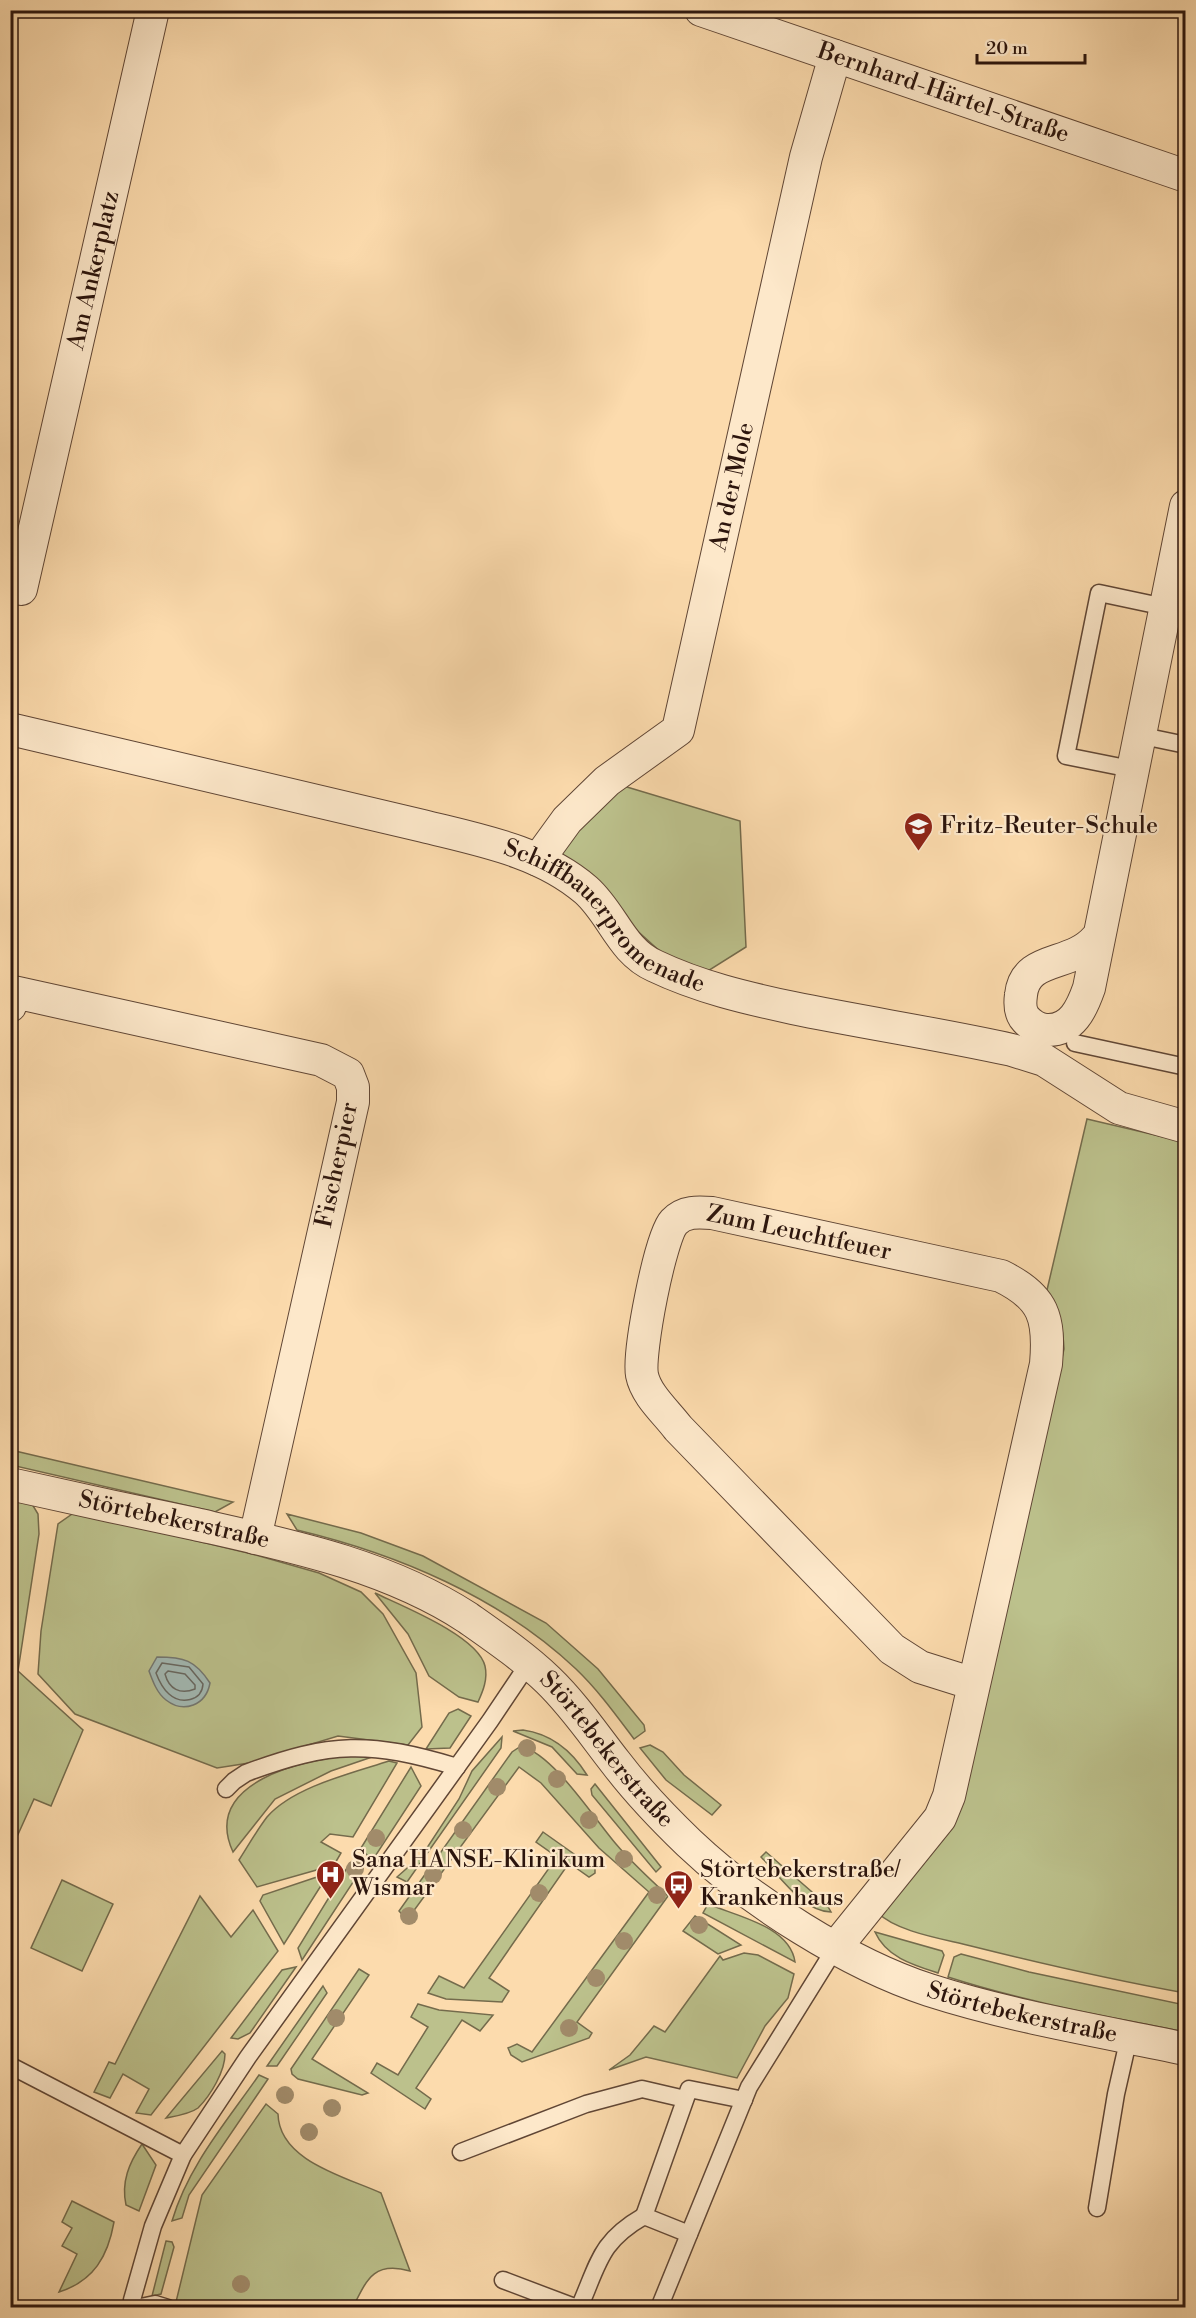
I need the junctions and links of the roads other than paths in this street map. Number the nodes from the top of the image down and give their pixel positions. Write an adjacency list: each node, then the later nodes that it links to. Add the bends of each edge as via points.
1 (153, 10): 6 (street, Am Ankerplatz)
2 (701, 10): 3 (street, Bernhard-Härtel-Straße)
3 (835, 56): 4 (street, Bernhard-Härtel-Straße); 13 (street, An der Mole, via 806,157 678,730 607,781 567,820)
4 (1185, 176)
5 (1185, 506): 8 (street)
6 (22, 528): 7 (street, Am Ankerplatz)
7 (21, 589)
8 (1165, 607): 10 (street); 12 (lane, via 1099,593 1066,756)
9 (10, 729): 13 (street, Schiffbauerpromenade, via 423,826)
10 (1138, 735): 11 (lane); 12 (street)
11 (1185, 745)
12 (1131, 769): 14 (street)
13 (538, 860): 19 (street, Schiffbauerpromenade, via 585,889 600,904 632,952 681,978 747,998 1012,1050)
14 (1096, 939): 16 (street, via 1089,988); 16 (street, via 1074,957 1037,967 1022,986 1023,1016 1033,1026 1046,1031 1061,1028)
15 (10, 1006): 22 (street, Fischerpier, via 14,992 321,1060 348,1074 353,1102)
16 (1080, 1013): 17 (street)
17 (1075, 1043): 18 (lane); 19 (street)
18 (1185, 1067)
19 (1070, 1074): 20 (street, Schiffbauerpromenade, via 1096,1096 1119,1108)
20 (1185, 1127)
21 (10, 1484): 22 (street, Störtebekerstraße)
22 (255, 1538): 23 (street, Störtebekerstraße, via 372,1570 423,1593)
23 (529, 1663): 25 (lane); 27 (street, Störtebekerstraße, via 569,1704 637,1789 691,1845 728,1878)
24 (974, 1684): 24 (street, Zum Leuchtfeuer, via 920,1667 892,1648 678,1428 650,1394 642,1378 640,1360 666,1234 682,1215 696,1211 712,1213 1001,1276 1024,1287 1037,1301 1047,1332 1046,1364); 27 (street, Zum Leuchtfeuer, via 945,1808)
25 (457, 1767): 26 (lane, via 377,1748 333,1748 246,1773); 34 (lane, via 248,2057)
26 (226, 1790)
27 (836, 1947): 28 (street, Störtebekerstraße, via 926,1989 1002,2011); 32 (lane)
28 (1129, 2037): 29 (street, Störtebekerstraße); 35 (lane)
29 (1185, 2049)
30 (11, 2066): 34 (lane)
31 (685, 2099): 32 (lane, via 689,2089); 33 (lane, via 642,2089 586,2104); 36 (lane)
32 (744, 2100): 37 (lane)
33 (460, 2152)
34 (183, 2155): 39 (lane, via 153,2226)
35 (1097, 2208)
36 (644, 2216): 37 (lane); 41 (lane, via 607,2243)
37 (689, 2234): 42 (lane)
38 (503, 2280): 41 (lane)
39 (129, 2306): 40 (lane)
40 (168, 2307)
41 (578, 2307)
42 (660, 2307)

